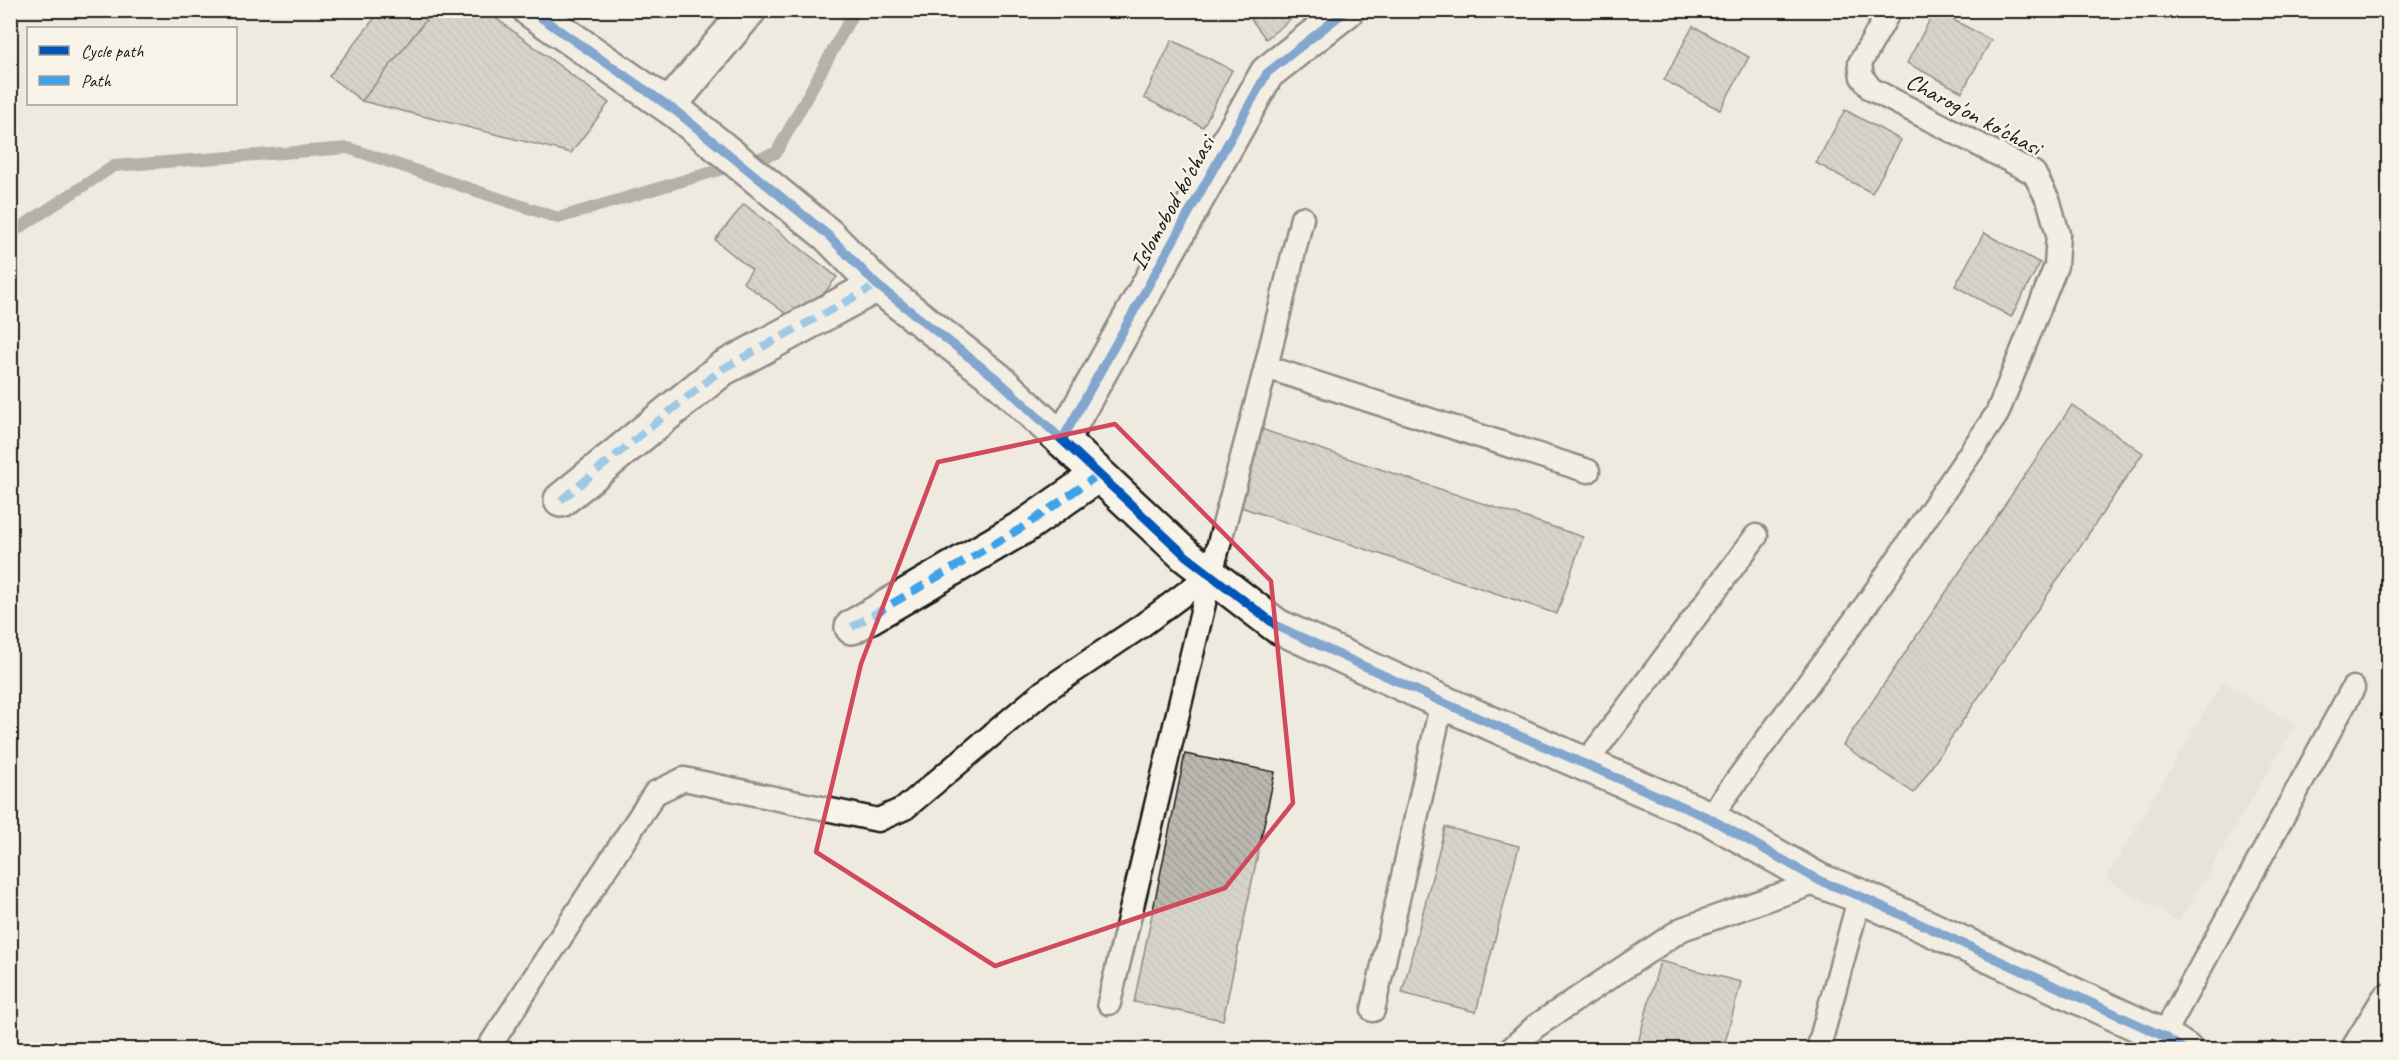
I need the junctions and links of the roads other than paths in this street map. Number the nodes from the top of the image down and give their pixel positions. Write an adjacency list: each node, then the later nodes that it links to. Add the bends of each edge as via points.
1 (530, 10): 5 (street)
2 (749, 10): 5 (street)
3 (1347, 10): 9 (street, Islomobod ko'chasi, via 1268,73)
4 (1890, 10): 19 (lane, Charog'on ko'chasi, via 1860,63 1862,77 1871,89 2034,173 2049,202 2058,234 2056,266 1997,414 1869,602)
5 (677, 113): 7 (street, via 828,235)
6 (1302, 218): 8 (lane)
7 (877, 285): 9 (street, via 997,379); 12 (street, via 722,369)
8 (1266, 367): 10 (lane); 14 (lane)
9 (1062, 440): 11 (street)
10 (1588, 471)
11 (1098, 475): 14 (street); 15 (street, via 1025,526)
12 (561, 500)
13 (1756, 536): 18 (lane)
14 (1210, 574): 17 (street, via 1277,626); 23 (lane); 26 (lane, via 1043,692 905,808 878,820 684,778 655,793)
15 (852, 627)
16 (2354, 688): 25 (lane)
17 (1442, 702): 18 (street); 24 (lane)
18 (1585, 764): 19 (street)
19 (1709, 818): 20 (street)
20 (1820, 881): 21 (street); 27 (lane, via 1682,929 1536,1026)
21 (1860, 896): 25 (street); 28 (lane)
22 (2388, 1001): 29 (street)
23 (1109, 1003)
24 (1373, 1010)
25 (2174, 1043)
26 (487, 1050)
27 (1510, 1050)
28 (1818, 1050)
29 (2358, 1050)

